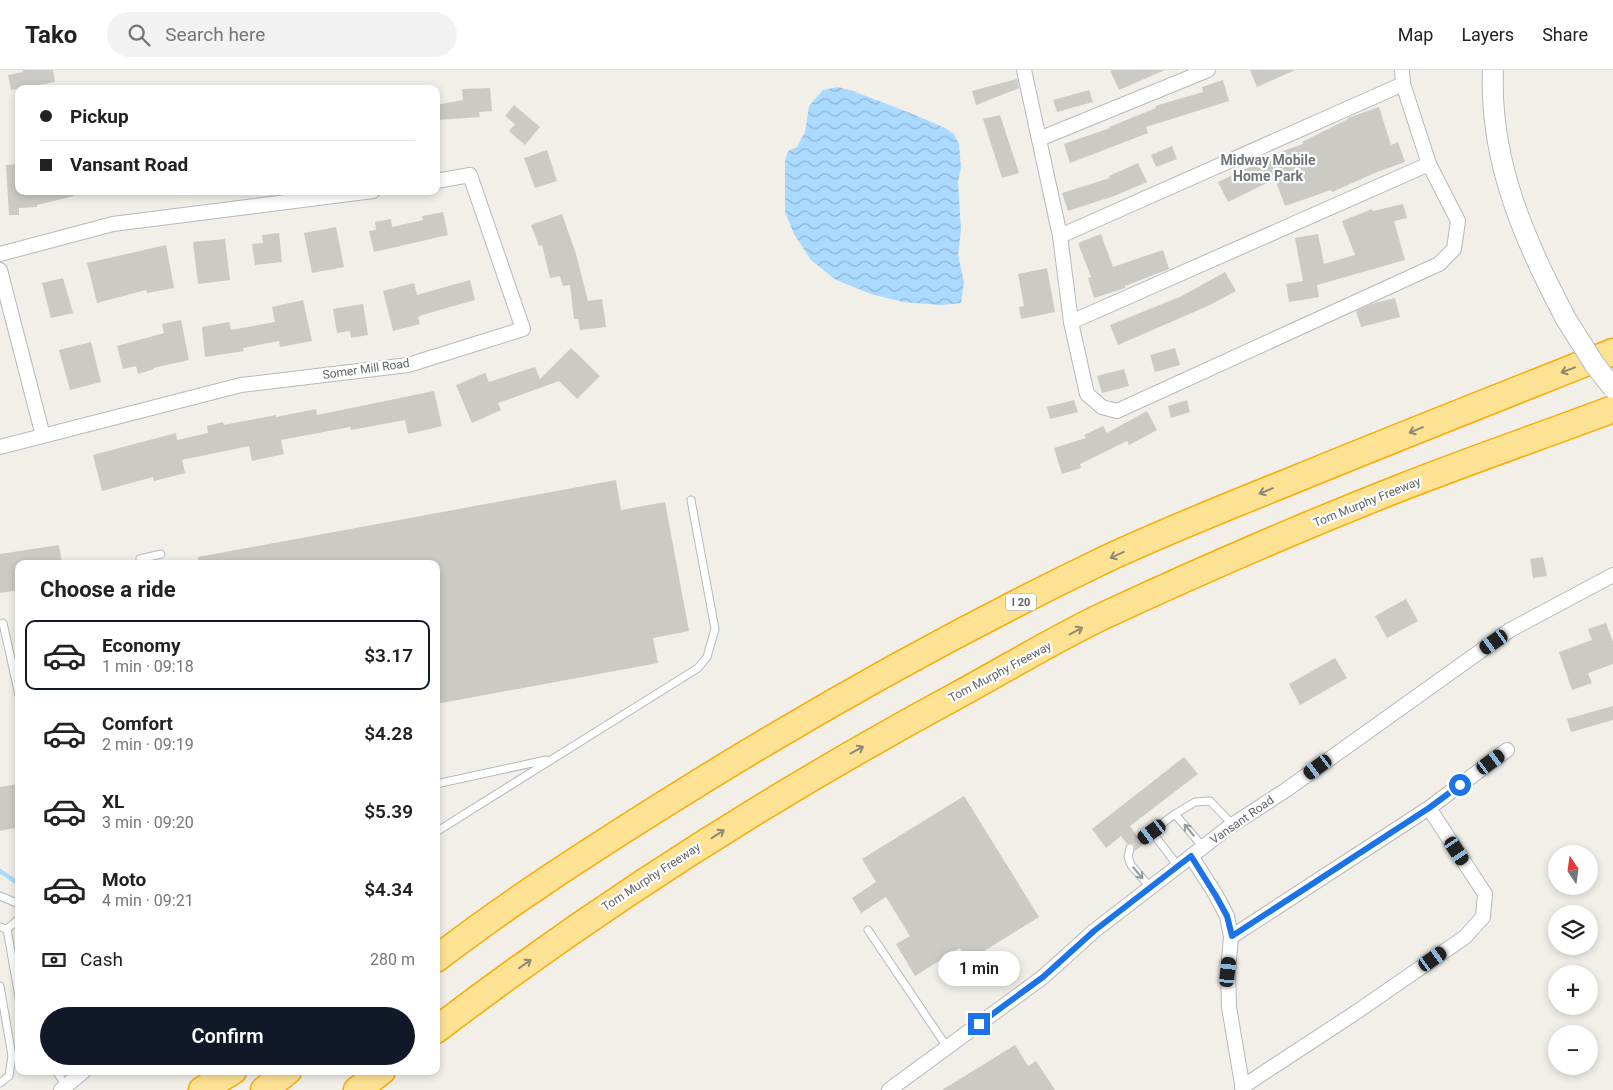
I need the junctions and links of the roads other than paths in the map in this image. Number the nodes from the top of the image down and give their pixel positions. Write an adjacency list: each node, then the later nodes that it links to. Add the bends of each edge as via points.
1 (1024, 70): 5 (street)
2 (1208, 70): 5 (street)
3 (1493, 70): 14 (street, bridge, via 1497,144 1514,205 1529,244 1566,319)
4 (1403, 77): 6 (street); 9 (street)
5 (1039, 139): 9 (street)
6 (1429, 164): 12 (street); 12 (street, via 1458,221 1454,249 1439,264 1166,390 1117,411 1102,407 1087,394)
7 (440, 180): 16 (street, Somer Mill Road, via 470,175 523,329 408,365 241,386)
8 (341, 195): 10 (street, via 113,224)
9 (1060, 236): 12 (street)
10 (0, 254)
11 (0, 270): 16 (street)
12 (1072, 322)
13 (1613, 352): 43 (highway, I 20, one-way to 43, via 1200,518 1024,600 900,665 750,750 583,855)
14 (1613, 388)
15 (1613, 409): 49 (highway, Tom Murphy Freeway, one-way to 15, via 609,904 732,825 846,757 1100,618 1405,486)
16 (43, 436): 17 (street, Somer Mill Road)
17 (0, 447)
18 (691, 500): 25 (lane, via 715,629 707,656 698,668)
19 (161, 554): 20 (lane)
20 (140, 560)
21 (1613, 574): 29 (street, Vansant Road, via 1510,630 1286,790)
22 (3, 623): 23 (lane)
23 (15, 677)
24 (1507, 750): 27 (street)
25 (552, 759): 26 (lane); 30 (lane)
26 (440, 783)
27 (1429, 808): 44 (street); 62 (street, via 1486,894 1484,917 1465,937)
28 (1175, 814): 29 (lane, via 1195,802 1210,801); 31 (lane); 33 (lane, one-way to 28)
29 (1233, 824): 33 (street, Vansant Road)
30 (440, 829)
31 (1152, 832): 32 (lane); 36 (lane)
32 (1141, 839)
33 (1203, 847): 35 (street, Vansant Road)
34 (1130, 848): 37 (lane, one-way to 37, via 1128,857 1131,865)
35 (1191, 856): 36 (street, Vansant Road); 44 (street, via 1227,916)
36 (1178, 866): 37 (street, Vansant Road)
37 (1150, 887): 52 (street, Vansant Road, via 1043,977)
38 (0, 896): 39 (lane)
39 (15, 902)
40 (15, 921): 41 (lane)
41 (4, 928): 47 (lane)
42 (868, 930): 52 (lane)
43 (470, 933): 45 (highway); 46 (highway, I 20)
44 (1232, 936): 62 (street, via 1229,1007)
45 (440, 950)
46 (440, 956)
47 (15, 979)
48 (0, 986): 53 (lane)
49 (485, 992): 50 (highway, Tom Murphy Freeway); 51 (highway)
50 (440, 1027)
51 (440, 1033)
52 (947, 1047): 67 (street, Vansant Road)
53 (15, 1055): 60 (lane, via 9,1076)
54 (58, 1075): 61 (lane)
55 (79, 1075): 61 (street)
56 (226, 1075): 63 (highway)
57 (283, 1075): 64 (highway)
58 (377, 1075): 65 (highway)
59 (394, 1075): 66 (highway)
60 (0, 1083)
61 (63, 1088)
62 (1243, 1088)
63 (202, 1090)
64 (264, 1090)
65 (357, 1090)
66 (378, 1090)
67 (888, 1090)

